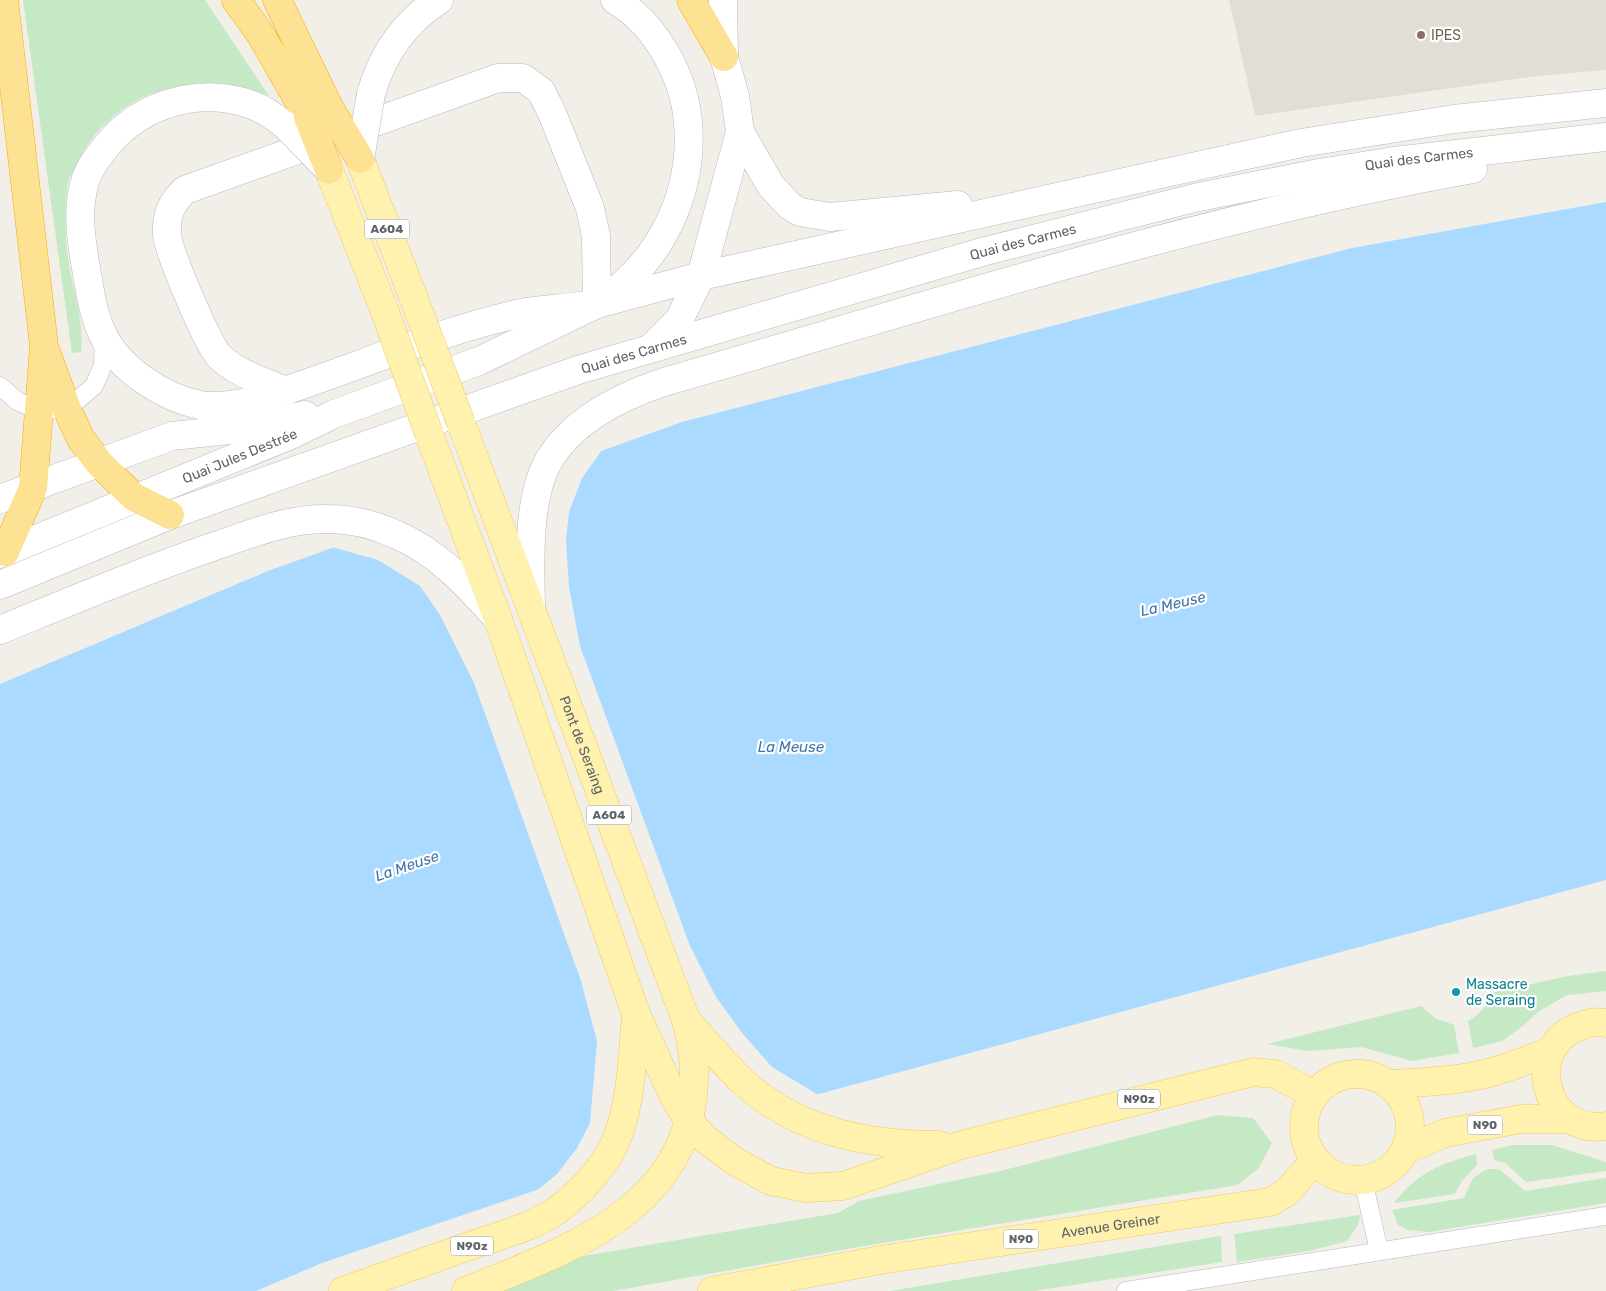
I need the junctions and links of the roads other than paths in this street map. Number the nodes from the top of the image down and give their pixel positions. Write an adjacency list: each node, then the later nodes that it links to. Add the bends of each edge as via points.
1 (4, 0): 20 (highway)
2 (236, 0): 10 (highway, A604, via 261,35)
3 (277, 0): 10 (highway, A604)
4 (439, 0): 14 (main road, bridge, via 407,27 380,66 371,94)
5 (615, 0): 18 (main road, via 639,20 669,59 684,98 690,142 676,205 659,245 635,275)
6 (691, 0): 8 (highway)
7 (723, 0): 8 (main road)
8 (724, 58): 11 (main road, via 736,96)
9 (1606, 103): 16 (main road, via 1454,119 1301,143)
10 (308, 117): 14 (highway, A604, bridge); 15 (highway, A604, bridge); 19 (main road, via 268,113 247,103 201,97 155,109 134,120 115,136 98,157 84,183 79,210 92,305)
11 (740, 132): 16 (main road, via 771,186 800,212 830,217); 17 (main road)
12 (1606, 137): 13 (main road, Quai des Carmes)
13 (1555, 142): 21 (main road, Quai des Carmes, via 1329,171 1194,198 982,252); 35 (main road, via 1501,164 1385,185 1209,225 633,392 602,409 560,446 546,467 532,519)
14 (360, 159): 27 (main road, A604, bridge)
15 (329, 170): 36 (main road, A604, bridge, via 384,309)
16 (1054, 198): 17 (main road)
17 (701, 276): 18 (main road); 21 (main road, via 678,320)
18 (597, 304): 23 (main road, via 544,308 490,320); 23 (main road, via 596,236 590,208 552,113 541,91 523,78 498,78 184,190 172,202 166,236 179,274 218,355 239,371); 26 (main road, Quai Jules Destrée, via 479,361)
19 (104, 337): 23 (main road, via 122,362 176,398 216,406 244,403); 24 (lane, via 103,365 94,386)
20 (44, 346): 24 (highway); 25 (highway)
21 (652, 347): 27 (main road, Quai des Carmes)
22 (0, 386): 25 (lane, via 17,401)
23 (286, 391)
24 (66, 409): 25 (lane); 28 (highway, via 81,439)
25 (37, 410): 29 (highway)
26 (334, 414): 28 (main road, via 298,415 248,428 172,436); 30 (main road, Quai Jules Destrée)
27 (458, 418): 32 (main road); 35 (main road, A604)
28 (99, 463): 29 (main road); 30 (highway)
29 (33, 488): 31 (main road); 33 (highway)
30 (134, 497): 32 (highway); 33 (main road, Quai Jules Destrée)
31 (0, 499)
32 (170, 515): 34 (main road)
33 (2, 553)
34 (0, 584)
35 (531, 610): 39 (main road, Pont de Seraing / A604)
36 (498, 619): 37 (main road, via 447,566 424,549 376,527 327,518 265,529 145,570); 38 (main road, A604)
37 (0, 630)
38 (636, 1014): 46 (main road, N90z, via 674,1097); 53 (main road, N90z, via 624,1115 615,1144 589,1180 555,1212 522,1228)
39 (686, 1020): 46 (main road, via 694,1071); 47 (main road, N90z, via 743,1082 785,1112 831,1132 858,1139 900,1145)
40 (1606, 1023): 41 (main road, via 1586,1023 1572,1029 1559,1038)
41 (1550, 1051): 42 (main road, via 1513,1066 1471,1077); 44 (main road, via 1545,1080 1550,1096)
42 (1388, 1084): 43 (main road, via 1374,1076 1341,1076 1327,1083); 48 (main road, via 1401,1097 1408,1113 1410,1132)
43 (1315, 1095): 47 (main road, N90z, via 1275,1074 1253,1072); 49 (main road, via 1307,1109 1304,1126 1306,1144)
44 (1569, 1119): 45 (main road); 48 (main road, N90, via 1521,1119 1445,1133)
45 (1604, 1128)
46 (697, 1130): 47 (main road, N90z, via 736,1162 770,1181 806,1188 843,1186); 54 (main road, via 678,1149 655,1184 614,1222 560,1253)
47 (961, 1145)
48 (1405, 1150): 50 (main road, via 1388,1170)
49 (1315, 1160): 50 (main road, via 1337,1176); 55 (main road, Avenue Greiner / N90, via 1286,1194 1270,1202 886,1259)
50 (1363, 1180): 52 (lane)
51 (1606, 1216): 52 (lane)
52 (1379, 1251): 56 (lane)
53 (343, 1291)
54 (466, 1291)
55 (712, 1291)
56 (1126, 1291)

